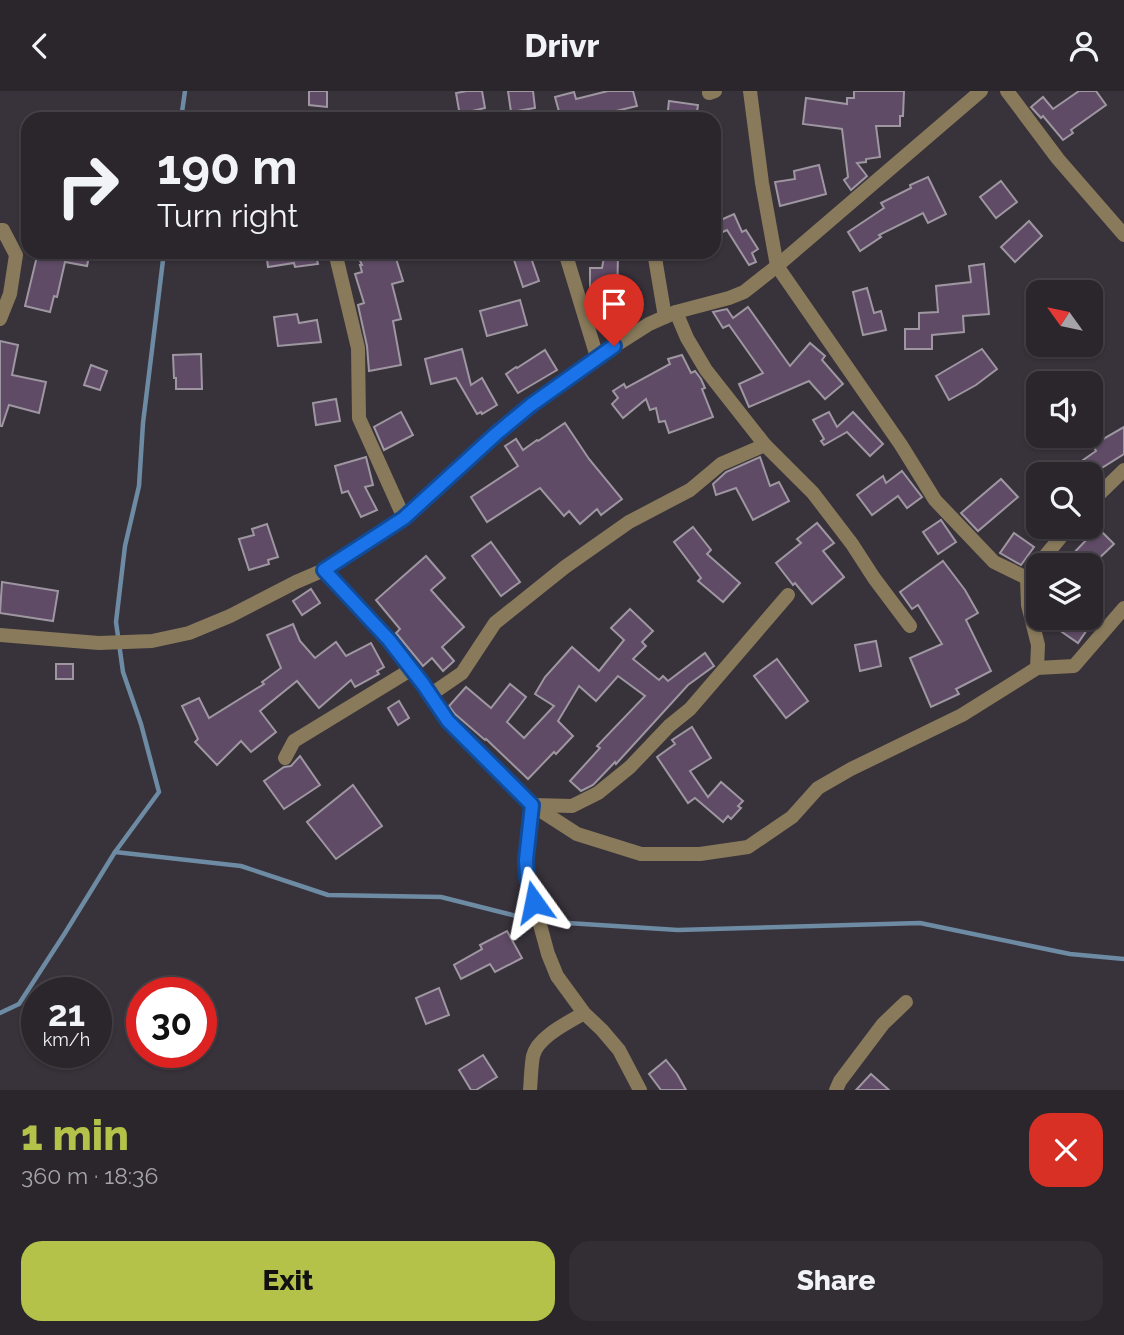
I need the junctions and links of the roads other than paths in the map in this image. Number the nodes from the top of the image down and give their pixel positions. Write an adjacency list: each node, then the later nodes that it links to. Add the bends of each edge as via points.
1 (750, 91): 9 (street)
2 (981, 91): 9 (street)
3 (1007, 91): 5 (street)
4 (0, 230): 11 (street, via 16,255 10,294)
5 (1124, 235)
6 (337, 259): 16 (street, via 358,348 359,418)
7 (567, 259): 12 (street)
8 (656, 259): 10 (street)
9 (777, 266): 10 (street, via 744,292); 20 (street, via 935,500 994,562)
10 (671, 314): 12 (street); 13 (street, via 706,370)
11 (0, 319)
12 (597, 357): 16 (street, via 496,434)
13 (765, 445): 23 (street, via 813,493); 28 (street, via 721,464 690,490 629,522 565,567 495,623 462,673)
14 (1124, 470): 15 (street)
15 (1103, 490)
16 (404, 518): 19 (street)
17 (1059, 539): 18 (street)
18 (1048, 553)
19 (324, 570): 25 (street, via 189,633 152,641 99,643); 27 (street)
20 (1026, 578)
21 (788, 595): 30 (street, via 690,709 630,768 572,806)
22 (1124, 608): 26 (street, via 1074,666)
23 (910, 627)
24 (1034, 630): 26 (street)
25 (0, 635)
26 (1037, 668): 30 (street, via 961,715 818,788 792,817 748,847 700,854 641,854 577,834)
27 (412, 669): 28 (street); 29 (street, via 294,741)
28 (430, 695): 30 (street, via 448,721)
29 (285, 758)
30 (532, 805): 32 (street, via 527,877 557,976)
31 (906, 1002): 35 (street, via 883,1024)
32 (584, 1013): 33 (street, via 540,1044 533,1054); 34 (street, via 618,1050)
33 (530, 1090)
34 (640, 1090)
35 (836, 1090)

